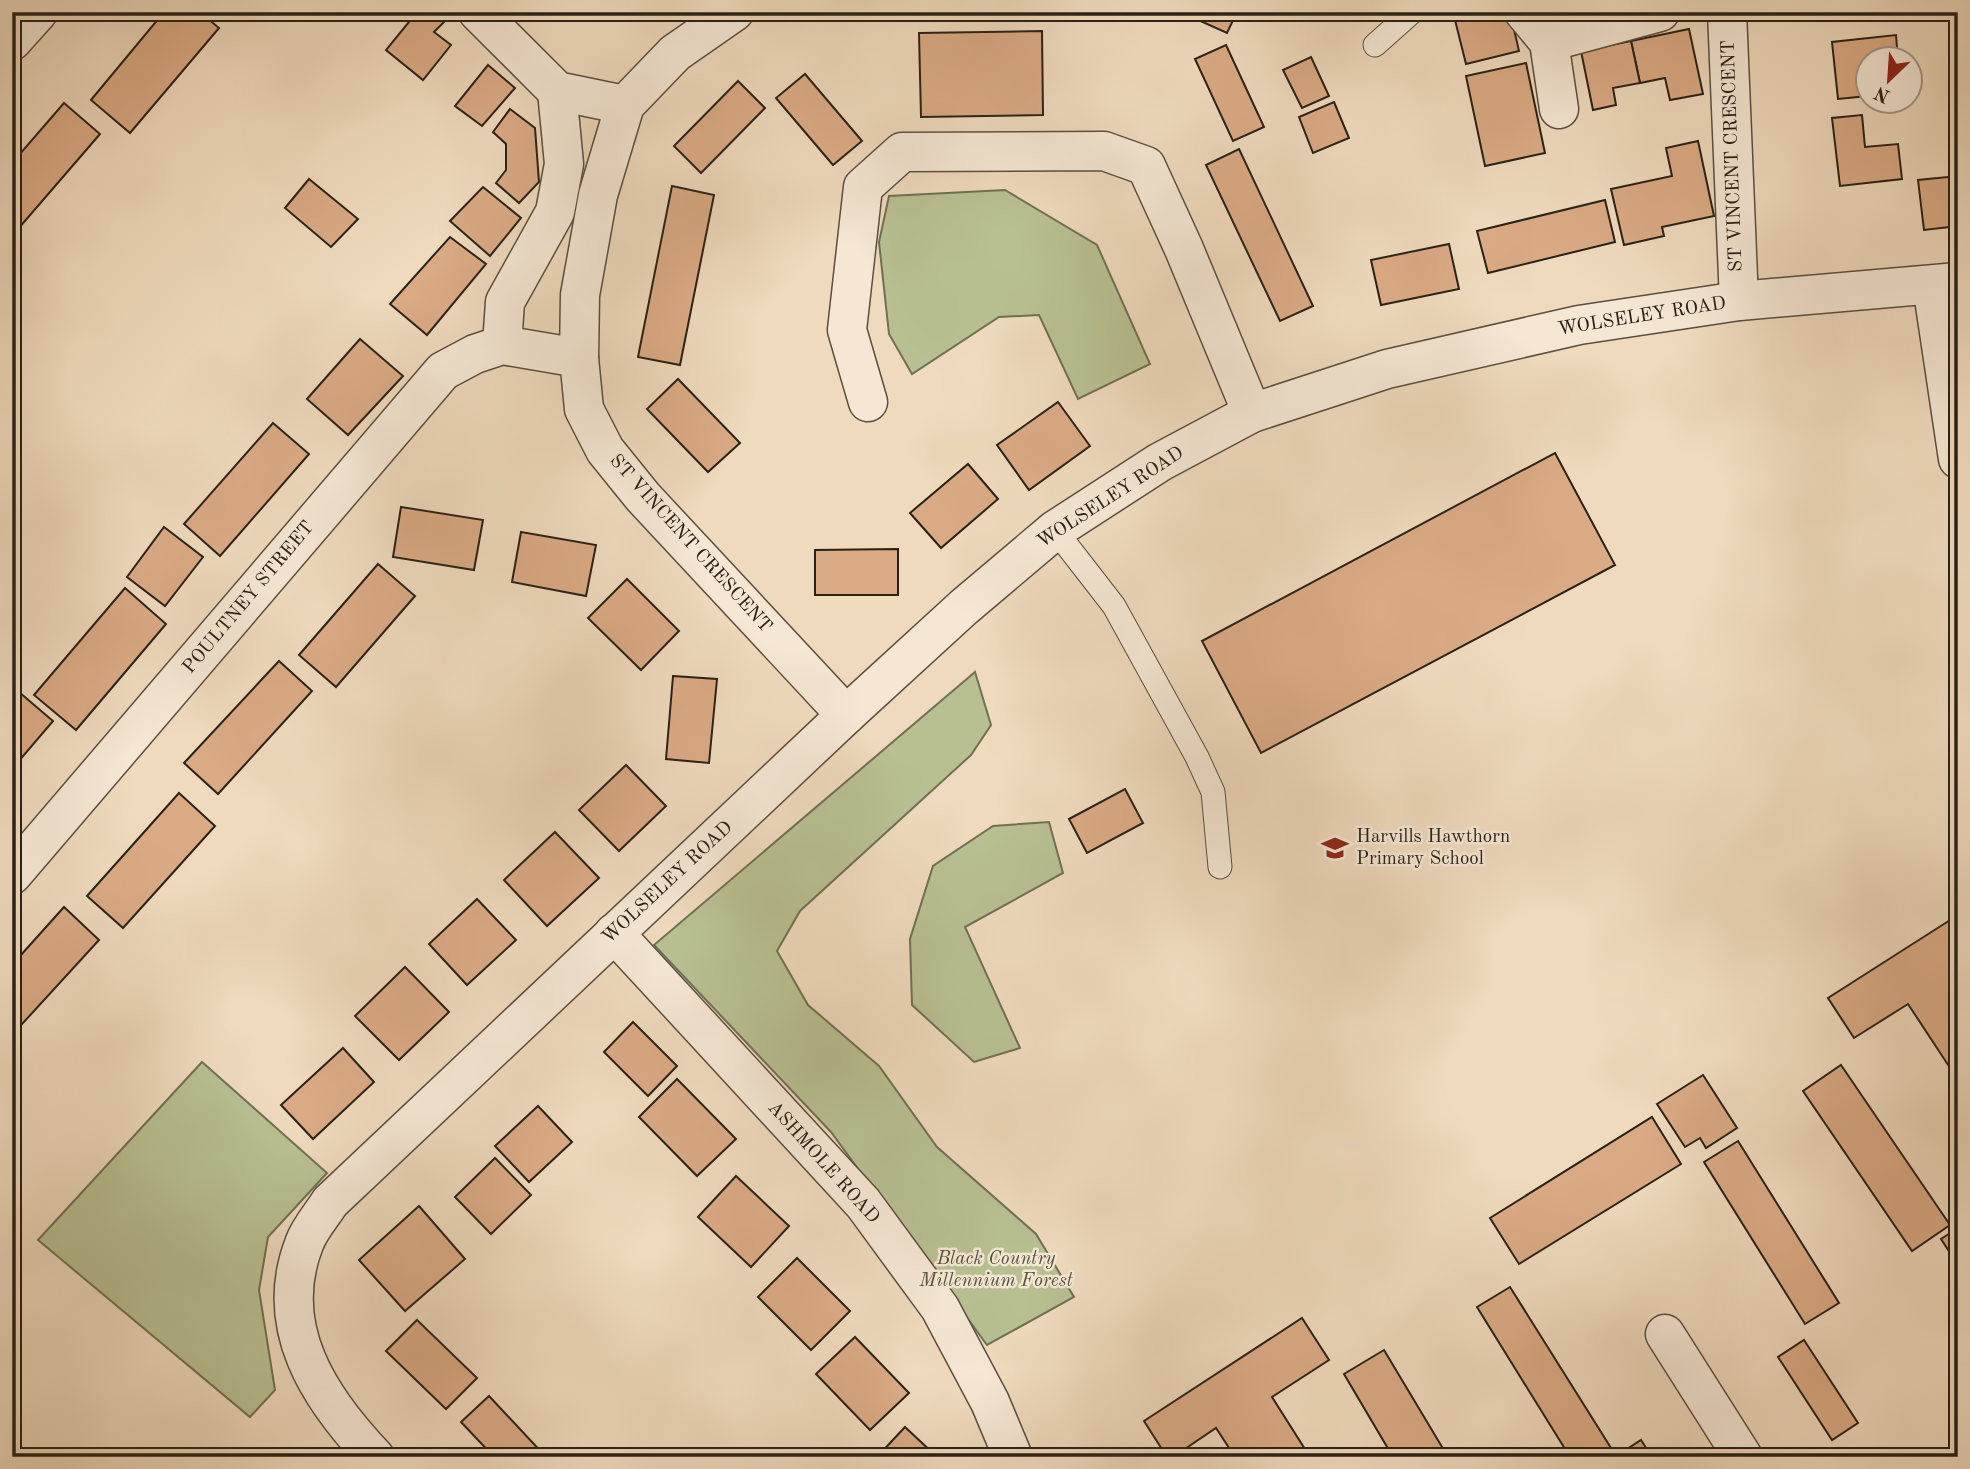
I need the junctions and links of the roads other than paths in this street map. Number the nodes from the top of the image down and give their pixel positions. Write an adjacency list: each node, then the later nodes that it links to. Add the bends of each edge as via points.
1 (37, 12): 8 (street)
2 (478, 12): 11 (street)
3 (734, 12): 12 (street, ST VINCENT CRESCENT, via 675,52)
4 (1412, 12): 10 (lane)
5 (1524, 12): 9 (street)
6 (1660, 12): 9 (street)
7 (1727, 12): 15 (street, ST VINCENT CRESCENT)
8 (12, 41)
9 (1549, 42): 13 (street)
10 (1375, 45)
11 (557, 91): 12 (street); 16 (street, via 564,164 555,212 505,302)
12 (625, 106): 17 (street, ST VINCENT CRESCENT, via 598,195 580,295)
13 (1559, 108)
14 (1945, 284): 15 (street, WOLSELEY ROAD); 20 (street)
15 (1738, 301): 19 (street, WOLSELEY ROAD, via 1579,325 1400,366)
16 (502, 345): 17 (street, POULTNEY STREET); 24 (street, POULTNEY STREET, via 443,371)
17 (579, 358): 22 (street, ST VINCENT CRESCENT, via 584,409 605,450 643,497)
18 (868, 402): 19 (street, via 847,330 863,187 902,152 1104,151 1146,166)
19 (1252, 412): 21 (street, WOLSELEY ROAD, via 1160,462)
20 (1958, 459)
21 (1055, 530): 22 (street, WOLSELEY ROAD); 23 (lane, via 1114,606 1197,757 1213,792)
22 (846, 715): 25 (street, WOLSELEY ROAD)
23 (1220, 867)
24 (12, 875)
25 (614, 933): 27 (street, WOLSELEY ROAD, via 330,1202 304,1242 293,1282 294,1326 310,1370 335,1411); 28 (street, ASHMOLE ROAD, via 863,1203 940,1308 990,1402)
26 (1665, 1334): 29 (street)
27 (375, 1457)
28 (1013, 1457)
29 (1743, 1457)

